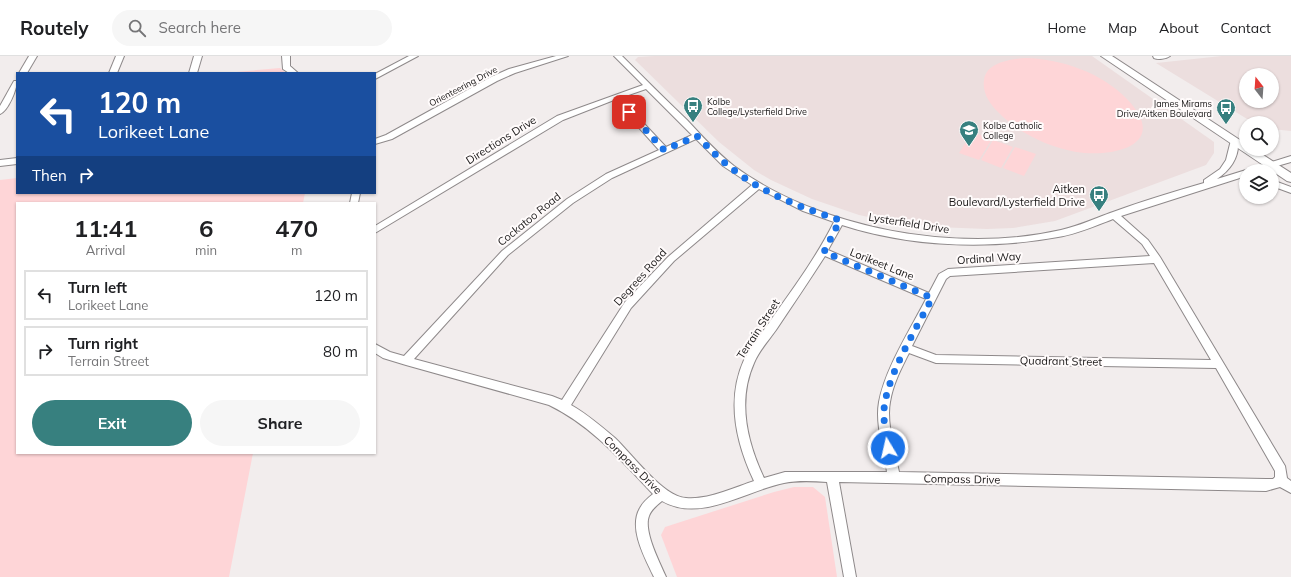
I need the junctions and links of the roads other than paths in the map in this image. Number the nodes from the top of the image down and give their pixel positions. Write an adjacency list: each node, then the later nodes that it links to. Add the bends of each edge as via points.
1 (33, 56): 9 (street)
2 (120, 56): 10 (street)
3 (198, 56): 11 (street)
4 (286, 56): 12 (street, via 286,67)
5 (414, 56): 13 (street)
6 (564, 56): 19 (street, Orienteering Drive, via 494,79)
7 (1106, 56): 20 (main road)
8 (623, 57): 15 (street, Lysterfield Drive)
9 (24, 72)
10 (113, 72)
11 (193, 72)
12 (293, 72)
13 (376, 76)
14 (16, 85): 17 (street)
15 (648, 86): 16 (street, Directions Drive); 18 (street, Lysterfield Drive)
16 (615, 97): 21 (street); 36 (street, Directions Drive, via 543,127)
17 (0, 112)
18 (697, 136): 21 (street, Cockatoo Road); 30 (street, Lysterfield Drive, via 731,168)
19 (376, 142)
20 (1234, 142): 25 (main road); 32 (street, via 1234,153 1217,176)
21 (664, 150): 42 (street, Cockatoo Road, via 609,176 570,201 505,253)
22 (1291, 159): 26 (street)
23 (16, 161): 24 (street)
24 (0, 163)
25 (1268, 164)
26 (1274, 164)
27 (1279, 171): 29 (main road)
28 (1239, 175): 32 (street, Lysterfield Drive)
29 (1291, 178)
30 (758, 185): 35 (street, Lysterfield Drive, via 803,208); 44 (street, Degrees Road, via 671,259 628,305)
31 (1279, 186): 33 (street)
32 (1190, 190): 34 (street, Lysterfield Drive)
33 (1291, 190)
34 (1114, 215): 35 (street, Lysterfield Drive, via 1087,227 1061,234 1002,242 924,239 879,231); 38 (street, Compass Drive, via 1146,242)
35 (840, 220): 37 (street, Terrain Street)
36 (376, 229)
37 (824, 252): 39 (street, Lorikeet Lane); 47 (street, Terrain Street, via 749,361 742,385 739,414 744,445)
38 (1157, 259): 39 (street, Ordinal Way, via 948,273 942,277); 43 (street, Compass Drive)
39 (932, 298): 40 (street, Ordinal Way)
40 (907, 348): 43 (street, Quadrant Street, via 936,359); 46 (street, Ordinal Way, via 892,376 884,403 884,421)
41 (376, 349): 42 (street, Compass Drive)
42 (406, 361): 44 (street, Compass Drive)
43 (1217, 364): 48 (street, Compass Drive)
44 (564, 406): 49 (street, Compass Drive, via 597,428)
45 (832, 477): 46 (street, Compass Drive); 47 (street, Compass Drive, via 785,477); 51 (street)
46 (894, 477): 48 (street, Compass Drive)
47 (761, 484): 49 (street, Compass Drive, via 699,504 685,505 673,502)
48 (1286, 484)
49 (662, 494): 50 (street, via 649,505 641,521)
50 (660, 577)
51 (850, 577)

